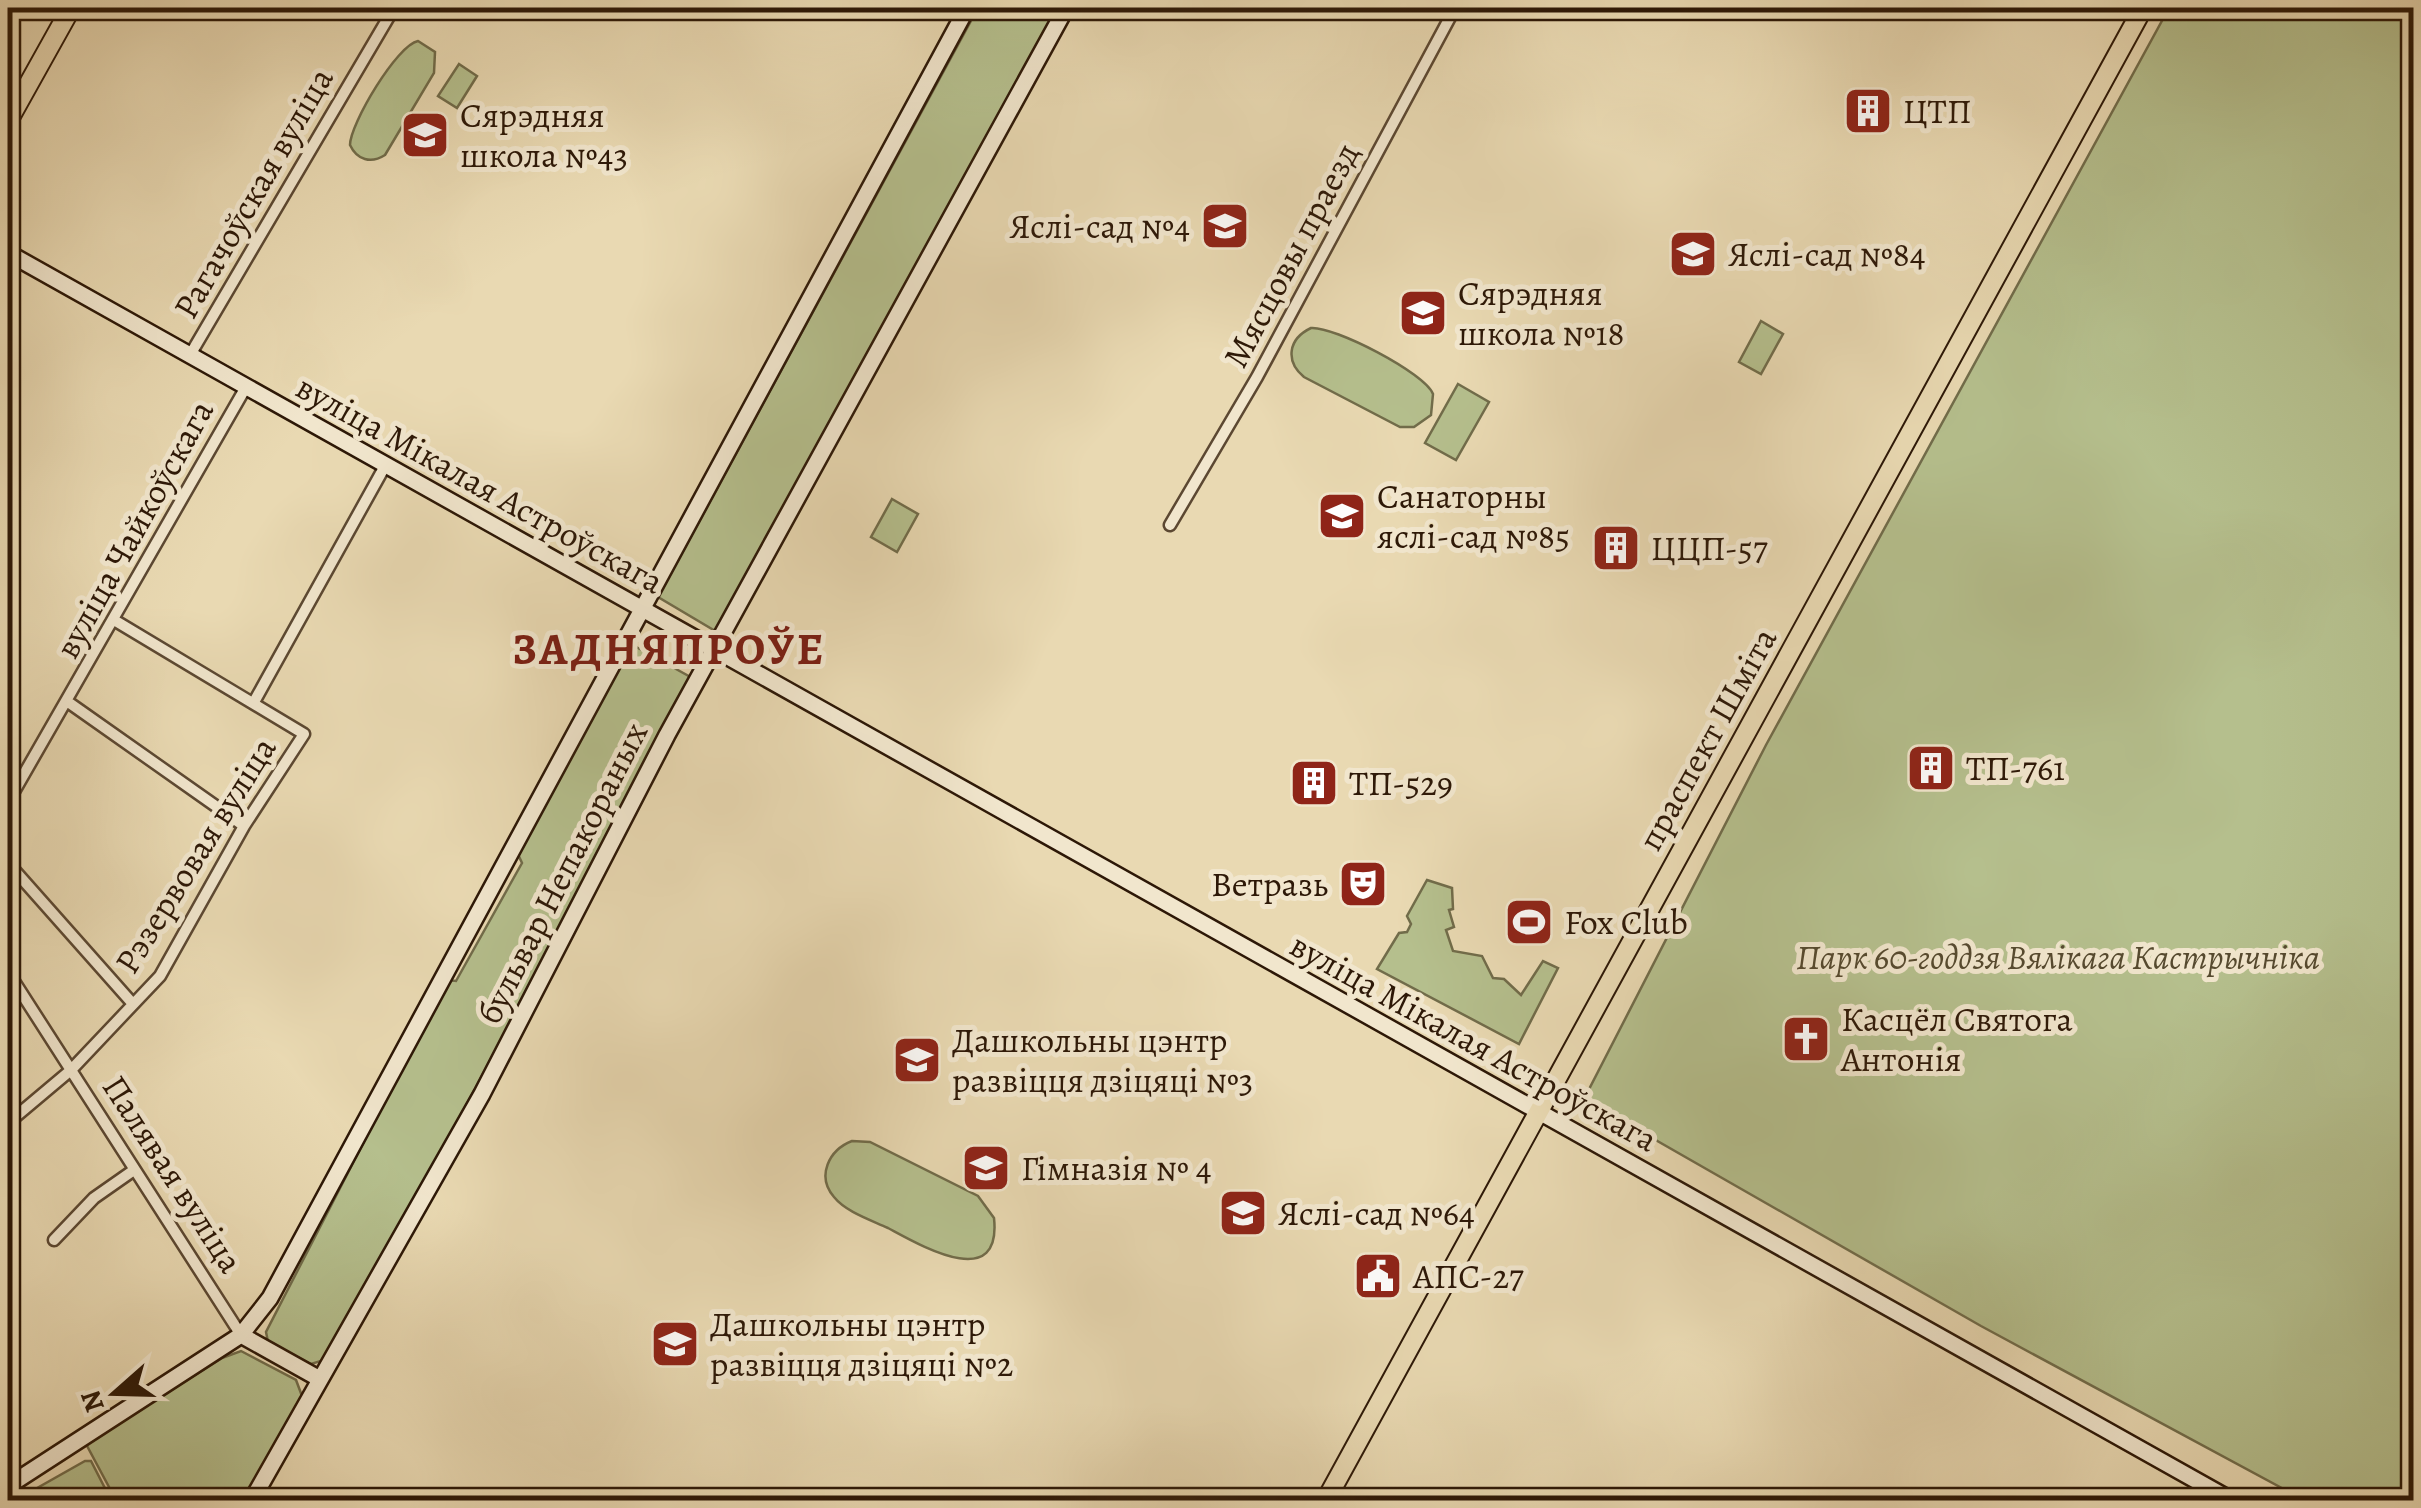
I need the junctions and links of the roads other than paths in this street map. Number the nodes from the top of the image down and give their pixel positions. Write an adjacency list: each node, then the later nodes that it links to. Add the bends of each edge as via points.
1 (71, 8): 7 (main road)
2 (394, 8): 9 (street, Рагачоўская вуліца)
3 (967, 8): 13 (main road)
4 (1066, 8): 15 (main road, бульвар Непакораных)
5 (1456, 8): 12 (street, Мясцовы праезд)
6 (2143, 8): 24 (main road, праспект Шміта)
7 (8, 121)
8 (8, 253): 9 (main road, вуліца Мікалая Астроўскага)
9 (190, 355): 10 (main road, вуліца Мікалая Астроўскага)
10 (246, 387): 11 (main road, вуліца Мікалая Астроўскага); 14 (street, вуліца Чайкоўскага)
11 (385, 466): 13 (main road, вуліца Мікалая Астроўскага); 17 (street, Рэзервовая вуліца)
12 (1170, 525)
13 (640, 610): 15 (main road, вуліца Мікалая Астроўскага); 28 (main road, via 308,1233)
14 (114, 620): 16 (street, вуліца Чайкоўскага); 17 (street)
15 (715, 652): 24 (main road, вуліца Мікалая Астроўскага); 29 (main road, бульвар Непакораных, via 482,1094 361,1314)
16 (68, 702): 18 (street, вуліца Чайкоўскага); 19 (street)
17 (254, 702): 19 (street, Рэзервовая вуліца, via 304,734)
18 (8, 802)
19 (244, 826): 22 (street, Рэзервовая вуліца, via 160,976)
20 (8, 863): 22 (street)
21 (8, 972): 23 (street, Палявая вуліца)
22 (133, 1004): 23 (street, Рэзервовая вуліца)
23 (70, 1070): 25 (street, Рэзервовая вуліца); 26 (street, Палявая вуліца)
24 (1538, 1113): 32 (main road, праспект Шміта); 33 (main road, вуліца Мікалая Астроўскага)
25 (8, 1122)
26 (134, 1170): 27 (street, via 94,1198); 28 (street, Палявая вуліца)
27 (54, 1240)
28 (241, 1336): 29 (main road, Палявая вуліца); 30 (main road)
29 (318, 1378): 31 (main road, бульвар Непакораных)
30 (8, 1486)
31 (252, 1500)
32 (1326, 1500)
33 (2231, 1500)

